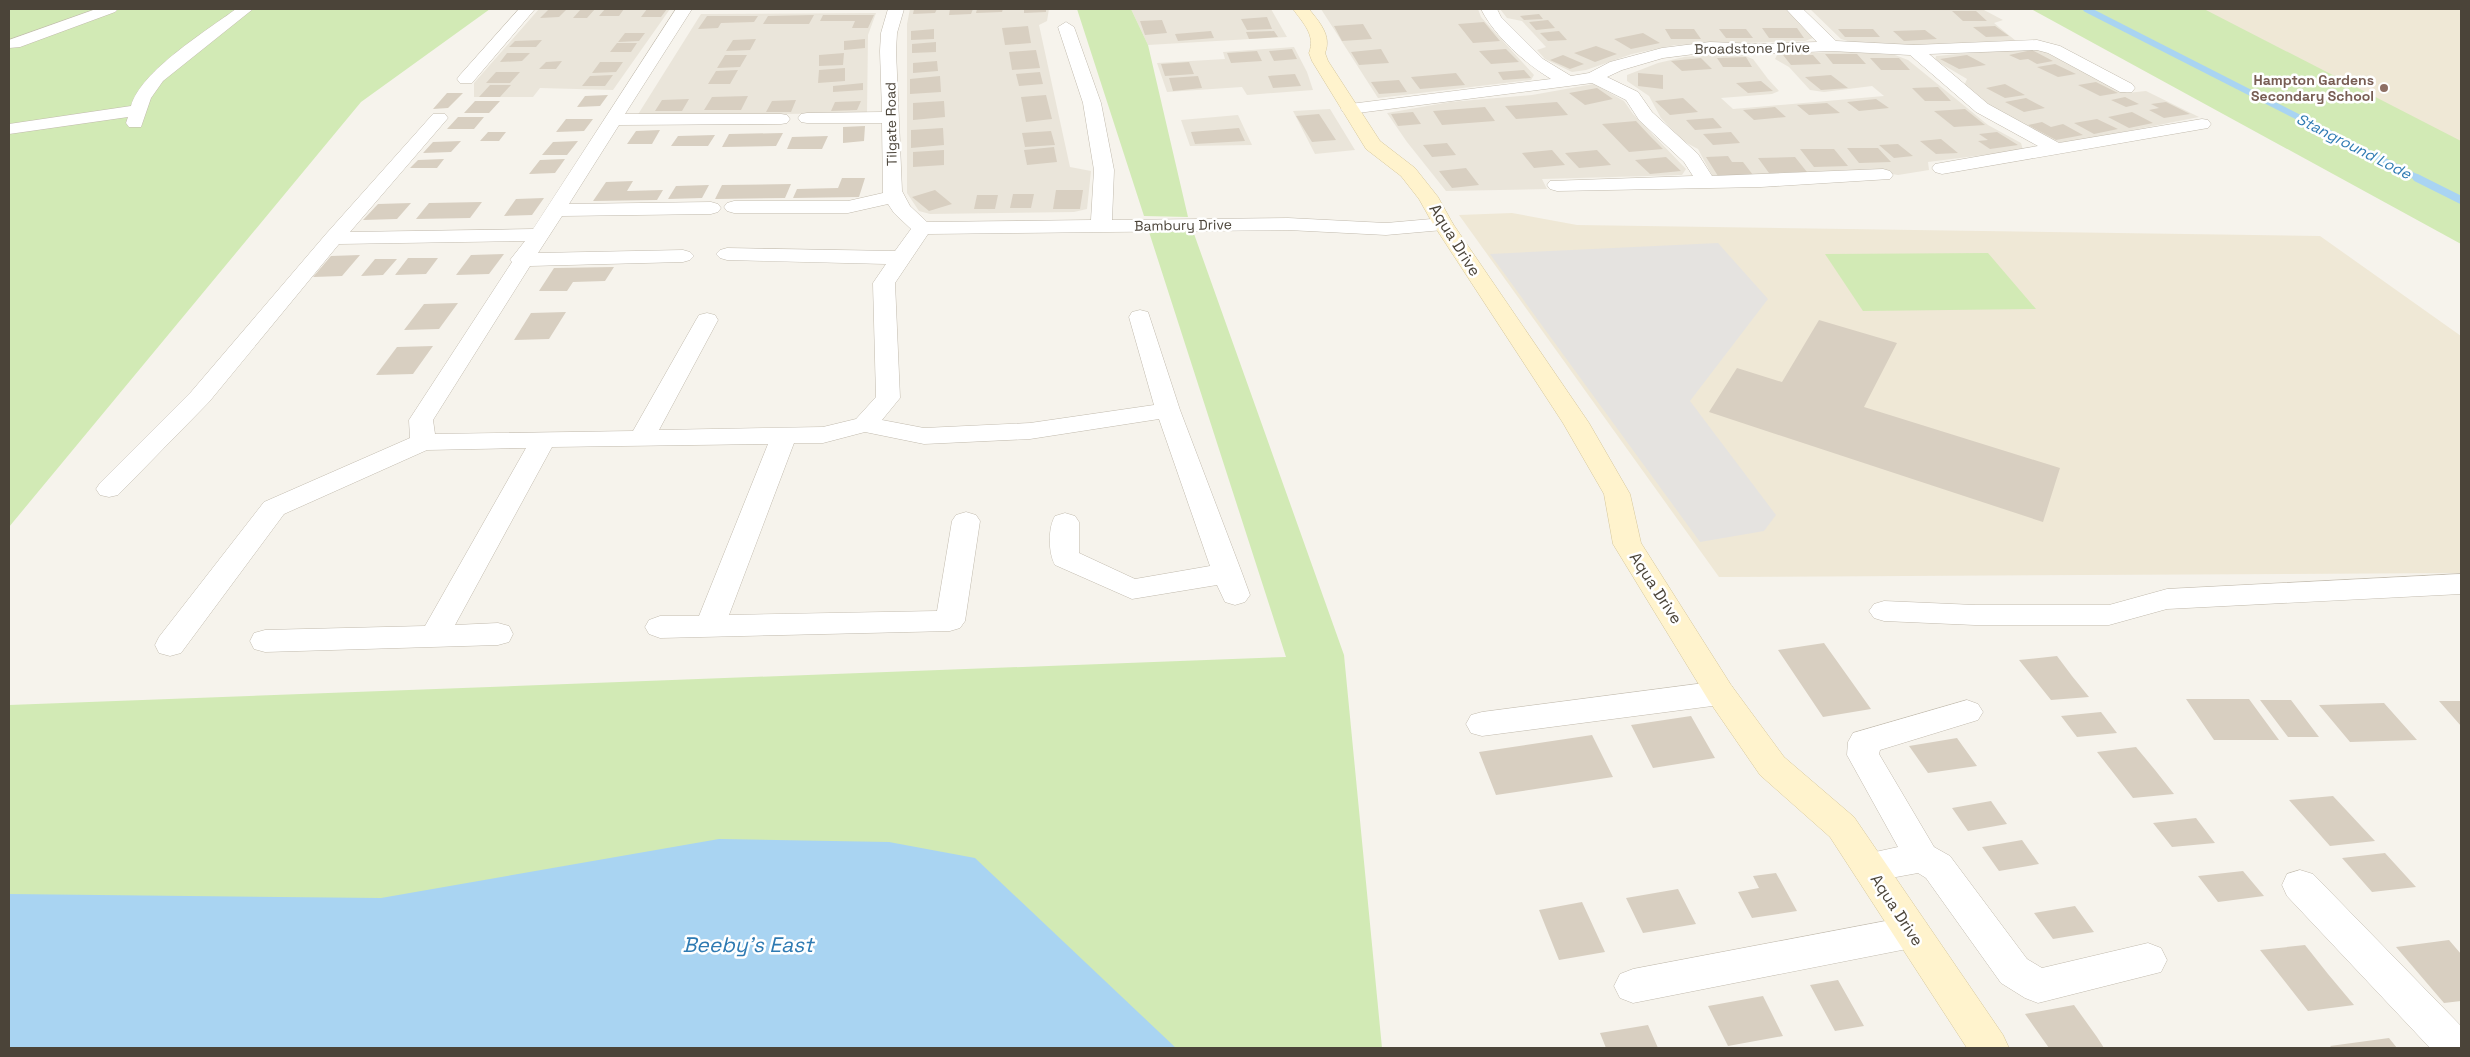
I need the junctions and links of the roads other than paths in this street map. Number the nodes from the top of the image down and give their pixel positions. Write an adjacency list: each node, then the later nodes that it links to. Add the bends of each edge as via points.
1 (110, 9): 11 (street)
2 (245, 9): 26 (street, via 157,76 142,98 136,117)
3 (527, 9): 16 (street)
4 (684, 9): 24 (street)
5 (896, 9): 20 (street, Tilgate Road, via 888,50)
6 (1301, 9): 19 (street, Aqua Drive, via 1320,39 1317,53 1320,61)
7 (1489, 9): 17 (street, via 1494,19 1537,63)
8 (1794, 9): 13 (street)
9 (1066, 27): 37 (street, via 1092,104 1104,170)
10 (2009, 32): 12 (street, Broadstone Drive)
11 (14, 44)
12 (2027, 45): 14 (street, Broadstone Drive); 18 (street, Broadstone Drive, via 2054,49)
13 (1832, 46): 14 (street, Broadstone Drive); 15 (street, Broadstone Drive, via 1710,47 1662,53 1616,66)
14 (1914, 50): 27 (street, via 1982,108)
15 (1594, 77): 17 (street, Broadstone Drive); 30 (street, via 1632,96 1645,116 1691,158)
16 (466, 79)
17 (1568, 82): 19 (street, Broadstone Drive)
18 (2126, 88)
19 (1350, 109): 36 (street, Aqua Drive, via 1373,145 1408,172 1421,188)
20 (891, 117): 22 (street); 32 (street, Tilgate Road)
21 (439, 118): 40 (street)
22 (807, 118)
23 (781, 119): 24 (street)
24 (612, 120): 35 (street)
25 (2202, 124): 27 (street)
26 (9, 129)
27 (2057, 149): 28 (street)
28 (1942, 168)
29 (1883, 175): 30 (street)
30 (1706, 181): 31 (street)
31 (1558, 185)
32 (893, 197): 34 (street, via 848,207); 38 (street)
33 (711, 208): 35 (street)
34 (734, 208)
35 (554, 210): 39 (street)
36 (1442, 224): 37 (street, Bambury Drive, via 1386,229 1288,224); 64 (street, Aqua Drive, via 1576,423 1617,494 1627,544)
37 (1101, 226): 38 (street, Bambury Drive)
38 (922, 228): 43 (street)
39 (538, 235): 40 (street); 44 (street)
40 (333, 238): 53 (street, via 200,397)
41 (727, 254): 43 (street)
42 (683, 256): 44 (street)
43 (901, 258): 48 (street, via 884,283 888,398)
44 (521, 260): 52 (street, via 421,420)
45 (1140, 317): 47 (street)
46 (708, 320): 50 (street)
47 (1168, 410): 48 (street, via 1030,431 934,436); 55 (street, via 1231,584 1132,589 1065,558)
48 (865, 424): 49 (street, via 823,435)
49 (784, 434): 50 (street); 58 (street)
50 (642, 438): 51 (street)
51 (544, 439): 52 (street); 61 (street)
52 (423, 442): 63 (street, via 274,508)
53 (109, 488)
54 (966, 521): 58 (street, via 950,621)
55 (1064, 522)
56 (2461, 584): 57 (street, via 2167,600 2109,615)
57 (1884, 611)
58 (710, 626): 59 (street)
59 (660, 627)
60 (498, 634): 61 (street)
61 (434, 636): 62 (street)
62 (265, 641)
63 (170, 644)
64 (1720, 694): 66 (street); 68 (street, Aqua Drive, via 1772,766 1842,826)
65 (1967, 712): 67 (street, via 1864,742 1863,755)
66 (1482, 724)
67 (1922, 857): 68 (street); 71 (street, via 1938,867 2014,971 2038,986)
68 (1869, 867): 70 (street, Aqua Drive)
69 (2300, 885): 74 (street)
70 (1912, 932): 72 (street); 73 (street, Aqua Drive)
71 (2148, 960)
72 (1633, 986)
73 (1989, 1048)
74 (2456, 1048)

